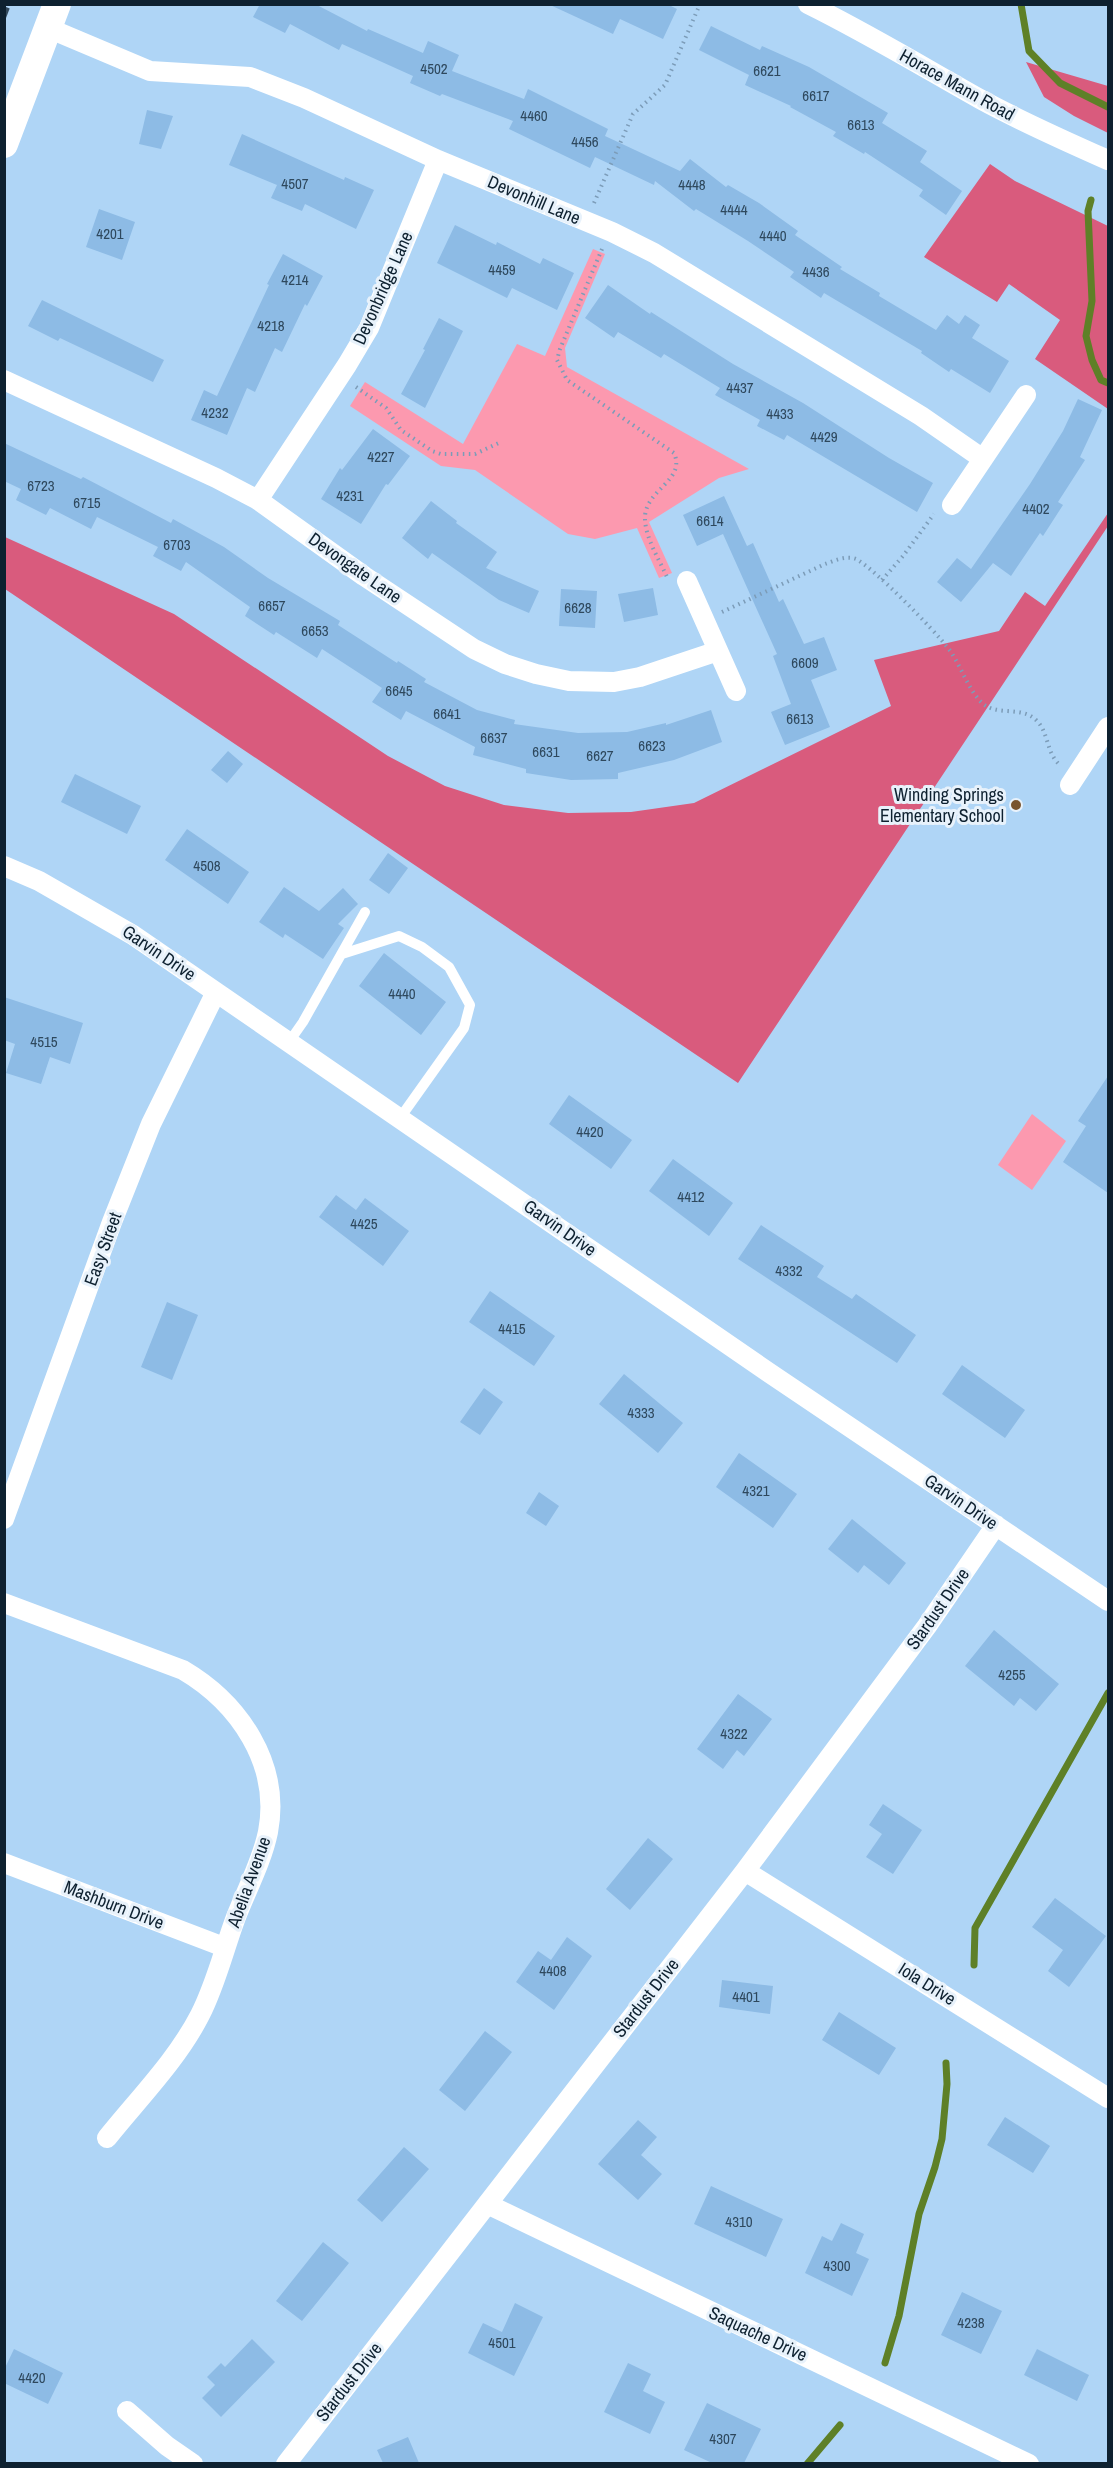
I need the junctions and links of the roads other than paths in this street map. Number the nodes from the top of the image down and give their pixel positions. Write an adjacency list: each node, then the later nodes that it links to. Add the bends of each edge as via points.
1 (808, 4): 4 (street, Horace Mann Road, via 982,100)
2 (52, 16): 3 (main road); 5 (street, Devonhill Lane, via 150,71 250,77)
3 (4, 144)
4 (1108, 159)
5 (438, 160): 8 (street, Devonhill Lane, via 648,250 921,416); 9 (street, Devonbridge Lane, via 369,328)
6 (4, 380): 9 (street, Devongate Lane)
7 (1026, 395): 8 (street)
8 (983, 459): 10 (street)
9 (258, 500): 12 (street, Devongate Lane, via 364,576 474,649 505,664 569,681 614,682)
10 (944, 508)
11 (687, 581): 12 (street)
12 (718, 651): 13 (street)
13 (736, 691)
14 (1108, 727): 15 (street)
15 (1066, 776)
16 (4, 866): 19 (street, Garvin Drive, via 103,916)
17 (365, 912): 18 (lane)
18 (342, 954): 20 (lane); 21 (lane, via 399,936 449,967 470,1005 464,1028)
19 (216, 992): 20 (street, Garvin Drive); 22 (street, Easy Street, via 147,1135)
20 (289, 1042): 21 (street, Garvin Drive)
21 (400, 1118): 23 (street, Garvin Drive)
22 (5, 1515)
23 (996, 1525): 24 (street, Garvin Drive); 27 (street, Stardust Drive, via 927,1626)
24 (1108, 1601)
25 (4, 1603): 28 (street, Abelia Avenue, via 183,1671 220,1697 249,1733 264,1767 270,1816 264,1846)
26 (4, 1863): 28 (street, Mashburn Drive)
27 (745, 1871): 29 (street, Iola Drive); 31 (street, Stardust Drive)
28 (224, 1947): 30 (street, Abelia Avenue, via 192,2029)
29 (1108, 2098)
30 (107, 2138)
31 (487, 2204): 34 (street, Stardust Drive); 35 (street, Saquache Drive)
32 (127, 2411): 33 (street)
33 (193, 2463)
34 (286, 2463)
35 (1029, 2463)

